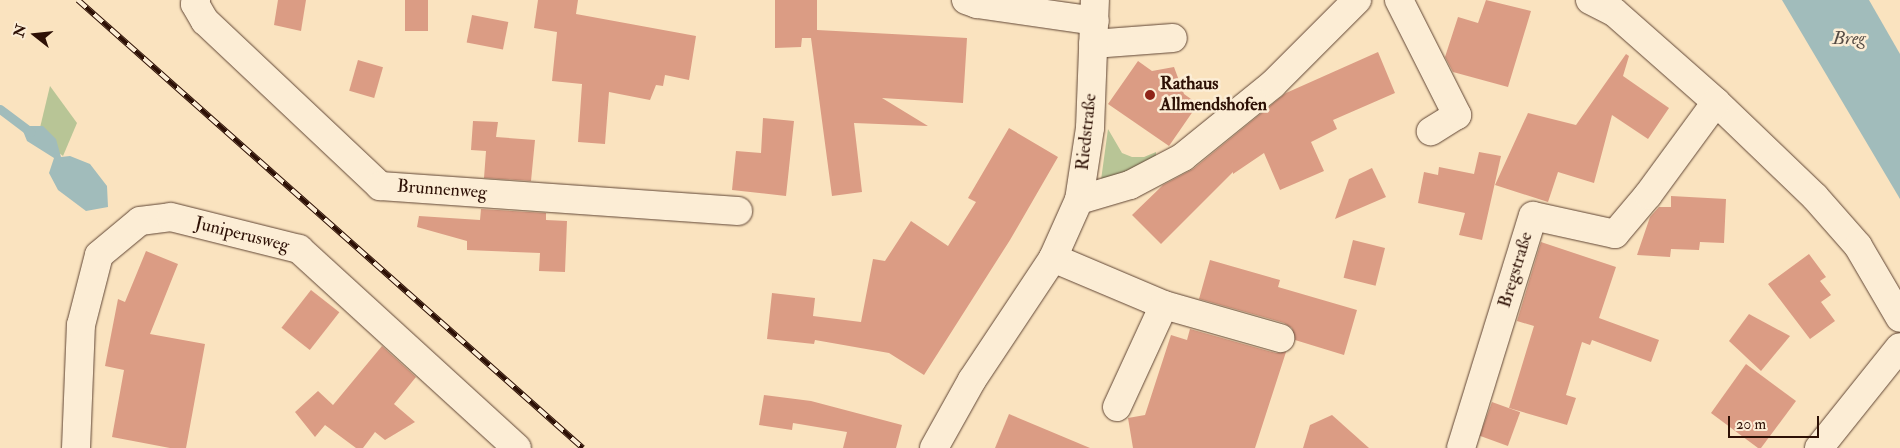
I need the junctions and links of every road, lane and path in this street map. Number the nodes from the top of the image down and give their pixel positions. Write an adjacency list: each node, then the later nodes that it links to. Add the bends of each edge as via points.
1 (196, 0): 11 (street, Brunnenweg, via 195,4 205,20 380,186)
2 (966, 0): 6 (street)
3 (1357, 0): 10 (street, via 1273,84 1183,157 1130,185)
4 (1399, 0): 9 (street, via 1457,115)
5 (1590, 0): 8 (street, via 1614,12)
6 (1094, 21): 7 (street); 10 (street, Riedstraße, via 1090,128)
7 (1173, 38)
8 (1716, 102): 14 (street, via 1815,197 1858,246); 21 (street, Bregstraße, via 1648,195 1615,234 1533,216)
9 (1431, 131)
10 (1079, 200): 12 (street, Riedstraße)
11 (738, 211)
12 (1053, 258): 13 (street); 20 (street, Riedstraße, via 972,380)
13 (1164, 305): 15 (street); 17 (street)
14 (1900, 318)
15 (1280, 338)
16 (1900, 347): 22 (street)
17 (1117, 407)
18 (76, 448): 19 (street, Juniperusweg, via 81,325 99,255 140,221 171,217 299,249)
19 (517, 448)
20 (934, 448)
21 (1461, 448)
22 (1819, 448)

